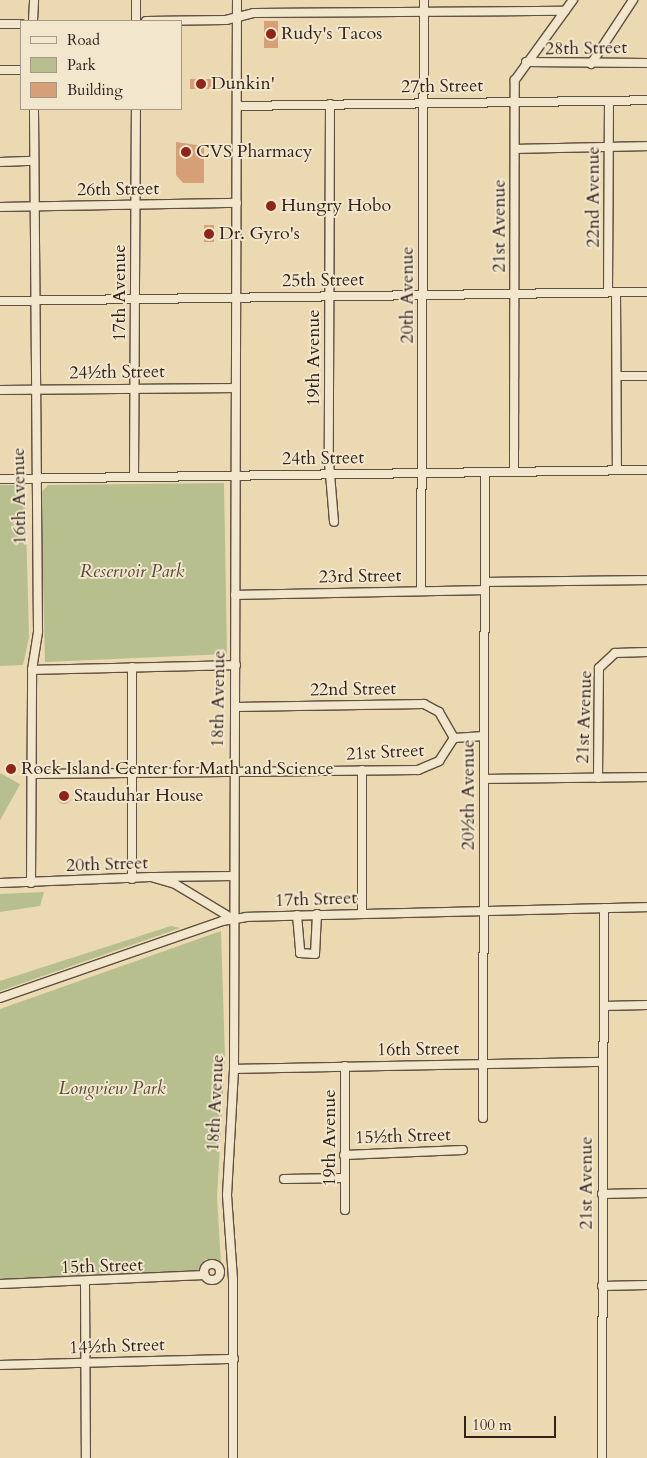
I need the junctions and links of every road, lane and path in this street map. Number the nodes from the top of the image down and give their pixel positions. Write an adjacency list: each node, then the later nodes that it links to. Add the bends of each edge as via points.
1 (34, 0): 10 (street)
2 (136, 0): 11 (street)
3 (237, 0): 9 (street, 18th Avenue)
4 (424, 0): 7 (street, 20th Avenue)
5 (573, 0): 8 (street, 21st Avenue)
6 (633, 0): 17 (street)
7 (424, 10): 8 (street); 9 (street); 22 (street, 20th Avenue)
8 (565, 11): 15 (street, 21st Avenue)
9 (237, 16): 12 (street); 25 (street, 18th Avenue)
10 (33, 20)
11 (136, 20)
12 (164, 20)
13 (0, 24): 14 (street)
14 (20, 24)
15 (526, 62): 17 (street, 28th Street); 23 (street, 21st Avenue, via 516,76)
16 (647, 63): 17 (street, 28th Street)
17 (591, 64)
18 (0, 70): 19 (street)
19 (20, 70)
20 (647, 100): 21 (street, 27th Street)
21 (609, 101): 23 (street, 27th Street); 29 (street, 22nd Avenue)
22 (424, 102): 23 (street, 27th Street); 24 (street, 27th Street); 40 (street, 20th Avenue)
23 (515, 102): 30 (street, 21st Avenue)
24 (330, 104): 25 (street, 27th Street); 41 (street, 19th Avenue)
25 (237, 106): 33 (street, 18th Avenue)
26 (34, 110): 31 (street, 16th Avenue)
27 (136, 110): 34 (street, 17th Avenue)
28 (647, 146): 29 (street)
29 (609, 148): 30 (street); 37 (street, 22nd Avenue)
30 (516, 149): 39 (street, 21st Avenue)
31 (34, 161): 32 (street); 36 (street, 16th Avenue)
32 (0, 162)
33 (237, 203): 34 (street, 26th Street); 42 (street, 18th Avenue)
34 (135, 204): 36 (street, 26th Street); 43 (street, 17th Avenue)
35 (0, 207): 36 (street, 26th Street)
36 (34, 207): 45 (street, 16th Avenue)
37 (612, 292): 38 (street, 25th Street); 39 (street, 25th Street); 46 (street, 22nd Avenue)
38 (647, 292)
39 (515, 294): 40 (street, 25th Street); 55 (street, 21st Avenue)
40 (423, 295): 41 (street, 25th Street); 56 (street, 20th Avenue)
41 (329, 296): 42 (street, 25th Street); 57 (street, 19th Avenue)
42 (236, 298): 43 (street, 25th Street); 49 (street, 18th Avenue)
43 (135, 299): 45 (street, 25th Street); 48 (street, 17th Avenue)
44 (0, 301): 45 (street, 25th Street)
45 (34, 301): 51 (street, 16th Avenue)
46 (617, 376): 47 (street); 52 (street, 22nd Avenue)
47 (647, 376)
48 (135, 387): 49 (street, 24½th Street); 51 (street, 24½th Street); 59 (street, 17th Avenue)
49 (235, 388): 58 (street, 18th Avenue)
50 (0, 390): 51 (street, 24½th Street)
51 (33, 390): 60 (street, 16th Avenue)
52 (616, 470): 53 (street, 24th Street); 55 (street, 24th Street)
53 (647, 470)
54 (485, 472): 55 (street, 24th Street); 56 (street, 24th Street); 64 (street, 20½th Avenue)
55 (514, 472)
56 (422, 473): 57 (street, 24th Street); 65 (street, 20th Avenue)
57 (332, 474): 58 (street, 24th Street); 62 (street, 19th Avenue)
58 (235, 476): 59 (street, 24th Street); 66 (street, 18th Avenue)
59 (134, 477): 60 (street, 24th Street)
60 (34, 478): 61 (street, 24th Street); 70 (street, 16th Avenue, via 38,631)
61 (0, 479)
62 (334, 522)
63 (647, 580): 64 (street, 23rd Street)
64 (485, 586): 65 (street, 23rd Street); 72 (street, 20½th Avenue)
65 (421, 591): 66 (street, 23rd Street)
66 (235, 595): 68 (street, 18th Avenue)
67 (647, 652): 79 (street, 21st Avenue, via 615,653 606,658 598,676)
68 (236, 665): 69 (street); 71 (street, 18th Avenue)
69 (132, 667): 70 (street); 76 (street)
70 (32, 670): 77 (street, 16th Avenue)
71 (235, 707): 73 (street, 22nd Street, via 424,704 439,712); 74 (street, 18th Avenue)
72 (484, 736): 73 (street); 80 (street, 20½th Avenue)
73 (454, 738): 75 (street, 21st Street, via 431,767)
74 (233, 770): 75 (street, 21st Street); 76 (street, 21st Street); 81 (street, 18th Avenue)
75 (362, 770): 89 (street)
76 (134, 771): 77 (street, 21st Street); 83 (street)
77 (32, 774): 85 (street, 16th Avenue)
78 (647, 777): 79 (street)
79 (598, 778): 80 (street)
80 (484, 780): 88 (street, 20½th Avenue)
81 (234, 876): 82 (street); 92 (street, 18th Avenue)
82 (151, 877): 83 (street, 20th Street); 92 (street, 20th Street, via 182,888)
83 (132, 879): 85 (street, 20th Street)
84 (0, 883): 85 (street, 20th Street)
85 (31, 883)
86 (647, 907): 87 (street, 17th Street)
87 (604, 908): 88 (street, 17th Street); 95 (street, 21st Avenue)
88 (483, 911): 89 (street, 17th Street); 97 (street, 20½th Avenue)
89 (362, 913): 90 (street, 17th Street)
90 (318, 914): 91 (street, 17th Street); 91 (street, via 315,954 300,953)
91 (297, 915): 92 (street, 17th Street)
92 (233, 919): 93 (street, 17th Street); 99 (street, 18th Avenue)
93 (0, 998)
94 (647, 1005): 95 (street)
95 (604, 1006): 96 (street, 21st Avenue)
96 (603, 1062): 97 (street, 16th Street); 106 (street, 21st Avenue)
97 (482, 1064): 98 (street, 16th Street); 100 (street, 20½th Avenue)
98 (345, 1066): 99 (street, 16th Street); 102 (street, 19th Avenue)
99 (234, 1069): 113 (street, 18th Avenue, via 226,1195)
100 (483, 1118)
101 (463, 1150): 102 (street, 15½th Street)
102 (344, 1155): 103 (street, 19th Avenue)
103 (345, 1178): 104 (street); 107 (street, 19th Avenue)
104 (284, 1179)
105 (647, 1193): 106 (street)
106 (602, 1194): 112 (street, 21st Avenue)
107 (345, 1210)
108 (205, 1275): 109 (street, 15th Street)
109 (85, 1282): 110 (street, 15th Street); 114 (street)
110 (0, 1284)
111 (647, 1285): 112 (street)
112 (602, 1286): 118 (street, 21st Avenue)
113 (234, 1359): 114 (street, 14½th Street); 117 (street, 18th Avenue)
114 (86, 1363): 115 (street, 14½th Street); 116 (street)
115 (0, 1365)
116 (86, 1458)
117 (233, 1458)
118 (602, 1458)

